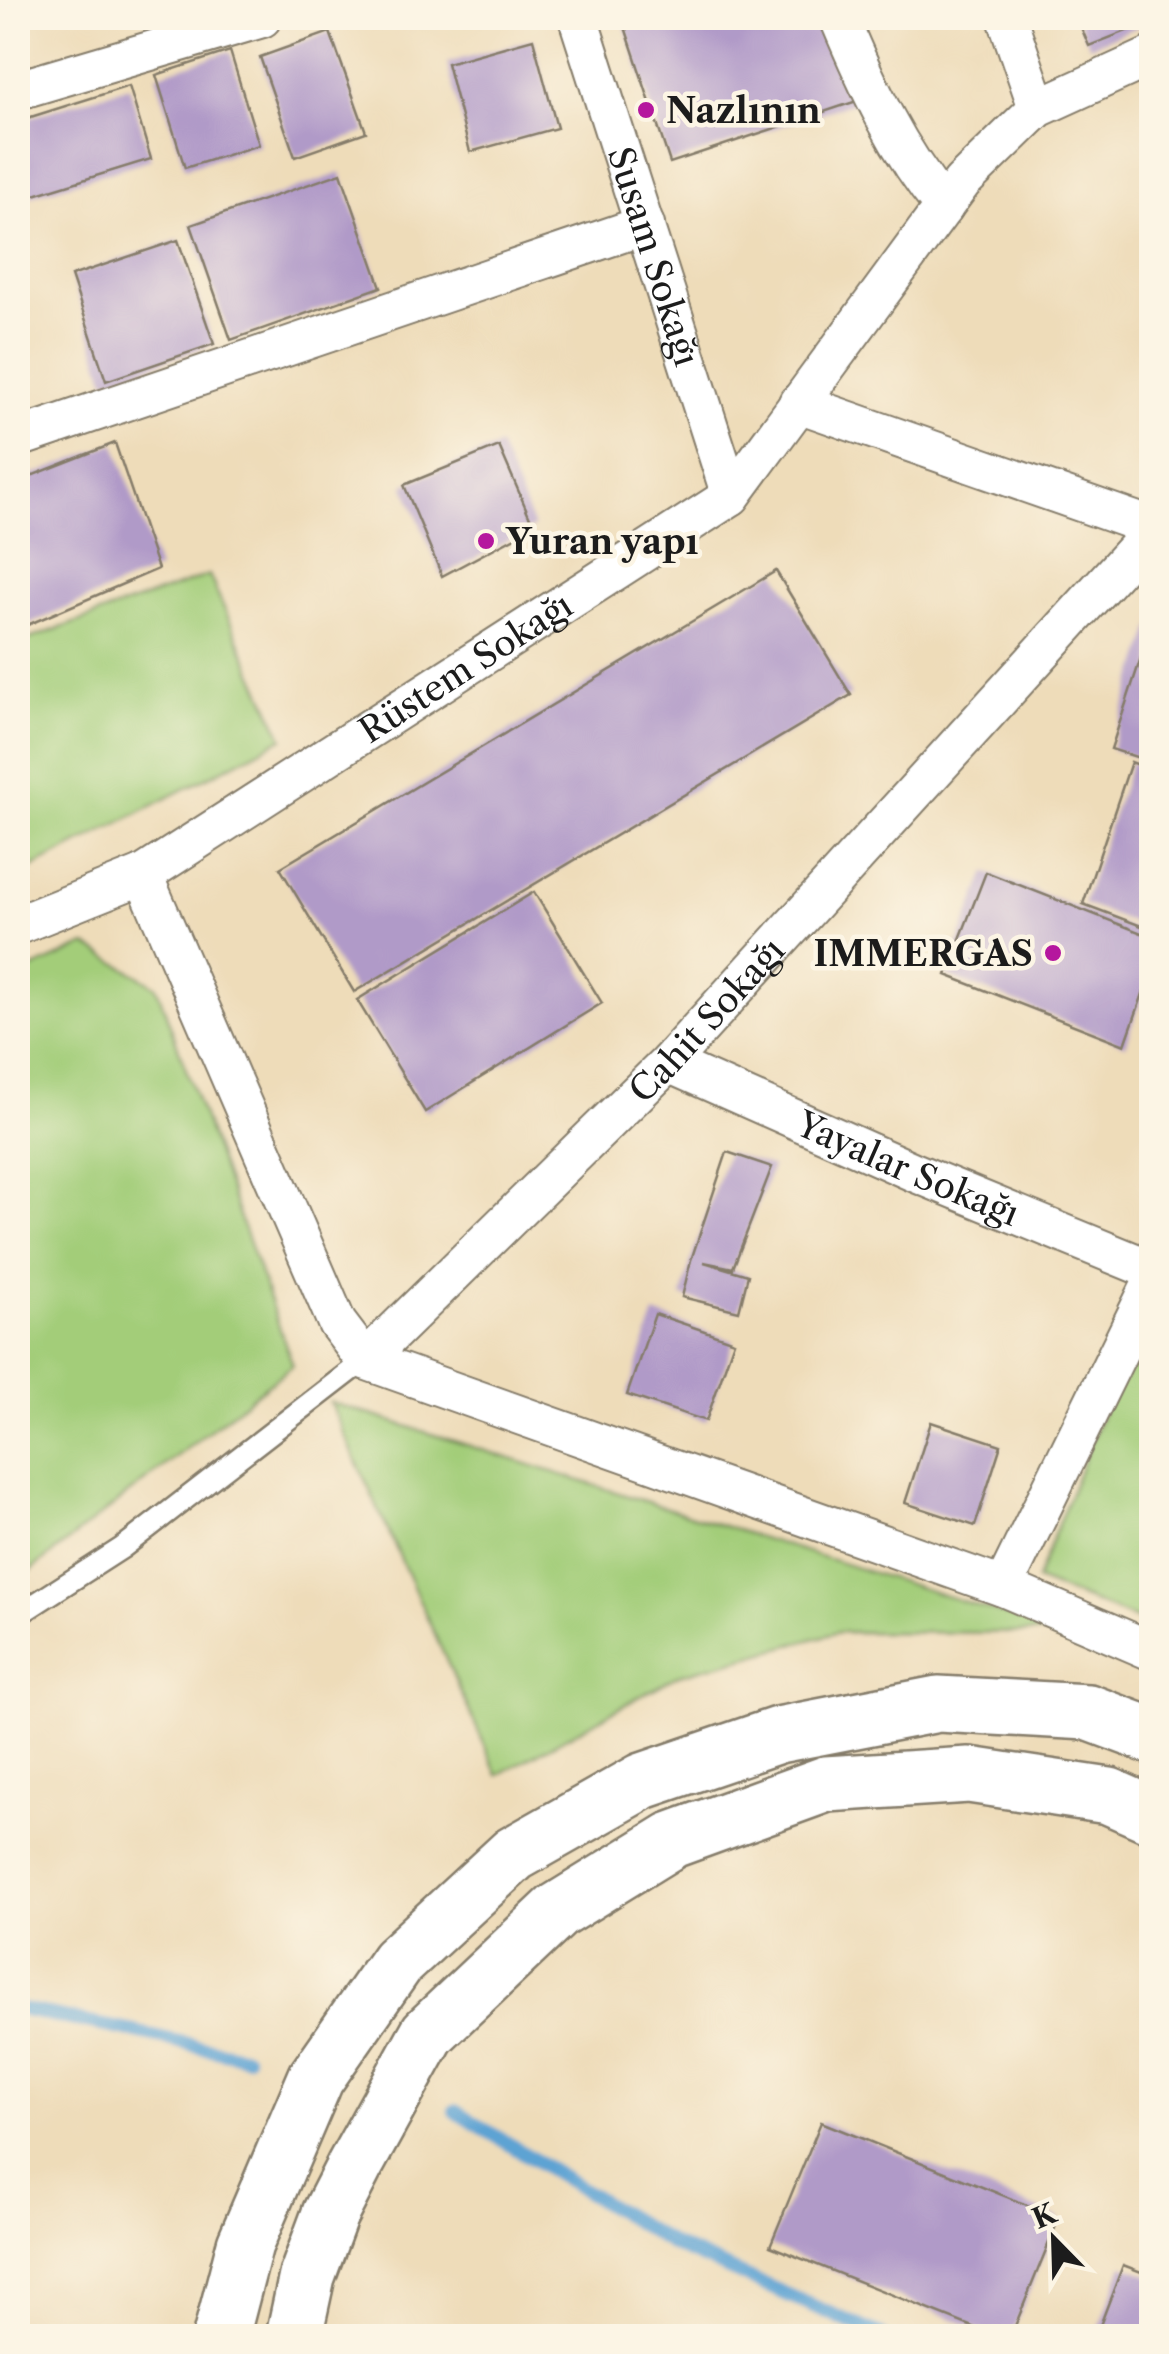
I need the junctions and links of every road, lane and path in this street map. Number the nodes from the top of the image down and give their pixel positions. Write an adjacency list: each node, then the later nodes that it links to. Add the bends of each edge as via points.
1 (262, 18): 6 (street)
2 (578, 18): 9 (street, Susam Sokağı)
3 (839, 18): 8 (street, via 867,87)
4 (1007, 18): 7 (street)
5 (1152, 56): 7 (street, Rüstem Sokağı)
6 (18, 90)
7 (1038, 108): 8 (street, Rüstem Sokağı)
8 (944, 206): 10 (street, Rüstem Sokağı)
9 (645, 225): 11 (street); 12 (street, Susam Sokağı)
10 (798, 404): 12 (street, Rüstem Sokağı); 13 (street)
11 (18, 438)
12 (731, 496): 14 (street, Rüstem Sokağı)
13 (1152, 529): 16 (street, Cahit Sokağı)
14 (143, 875): 15 (street, Rüstem Sokağı); 19 (street, via 337,1323)
15 (18, 925)
16 (668, 1064): 17 (street, Yayalar Sokağı); 19 (street, Cahit Sokağı)
17 (1152, 1270)
18 (1152, 1284): 20 (street)
19 (365, 1360): 20 (street); 21 (lane, via 122,1548)
20 (1003, 1587): 22 (street)
21 (18, 1614)
22 (1152, 1651)
23 (1152, 1736): 25 (highway, via 1088,1712 938,1704 778,1735 642,1781 514,1854 397,1962 316,2078 244,2244)
24 (1152, 1815): 26 (highway, via 1109,1796 968,1775 826,1784 672,1840 557,1911 428,2033 330,2214)
25 (221, 2336)
26 (294, 2336)

